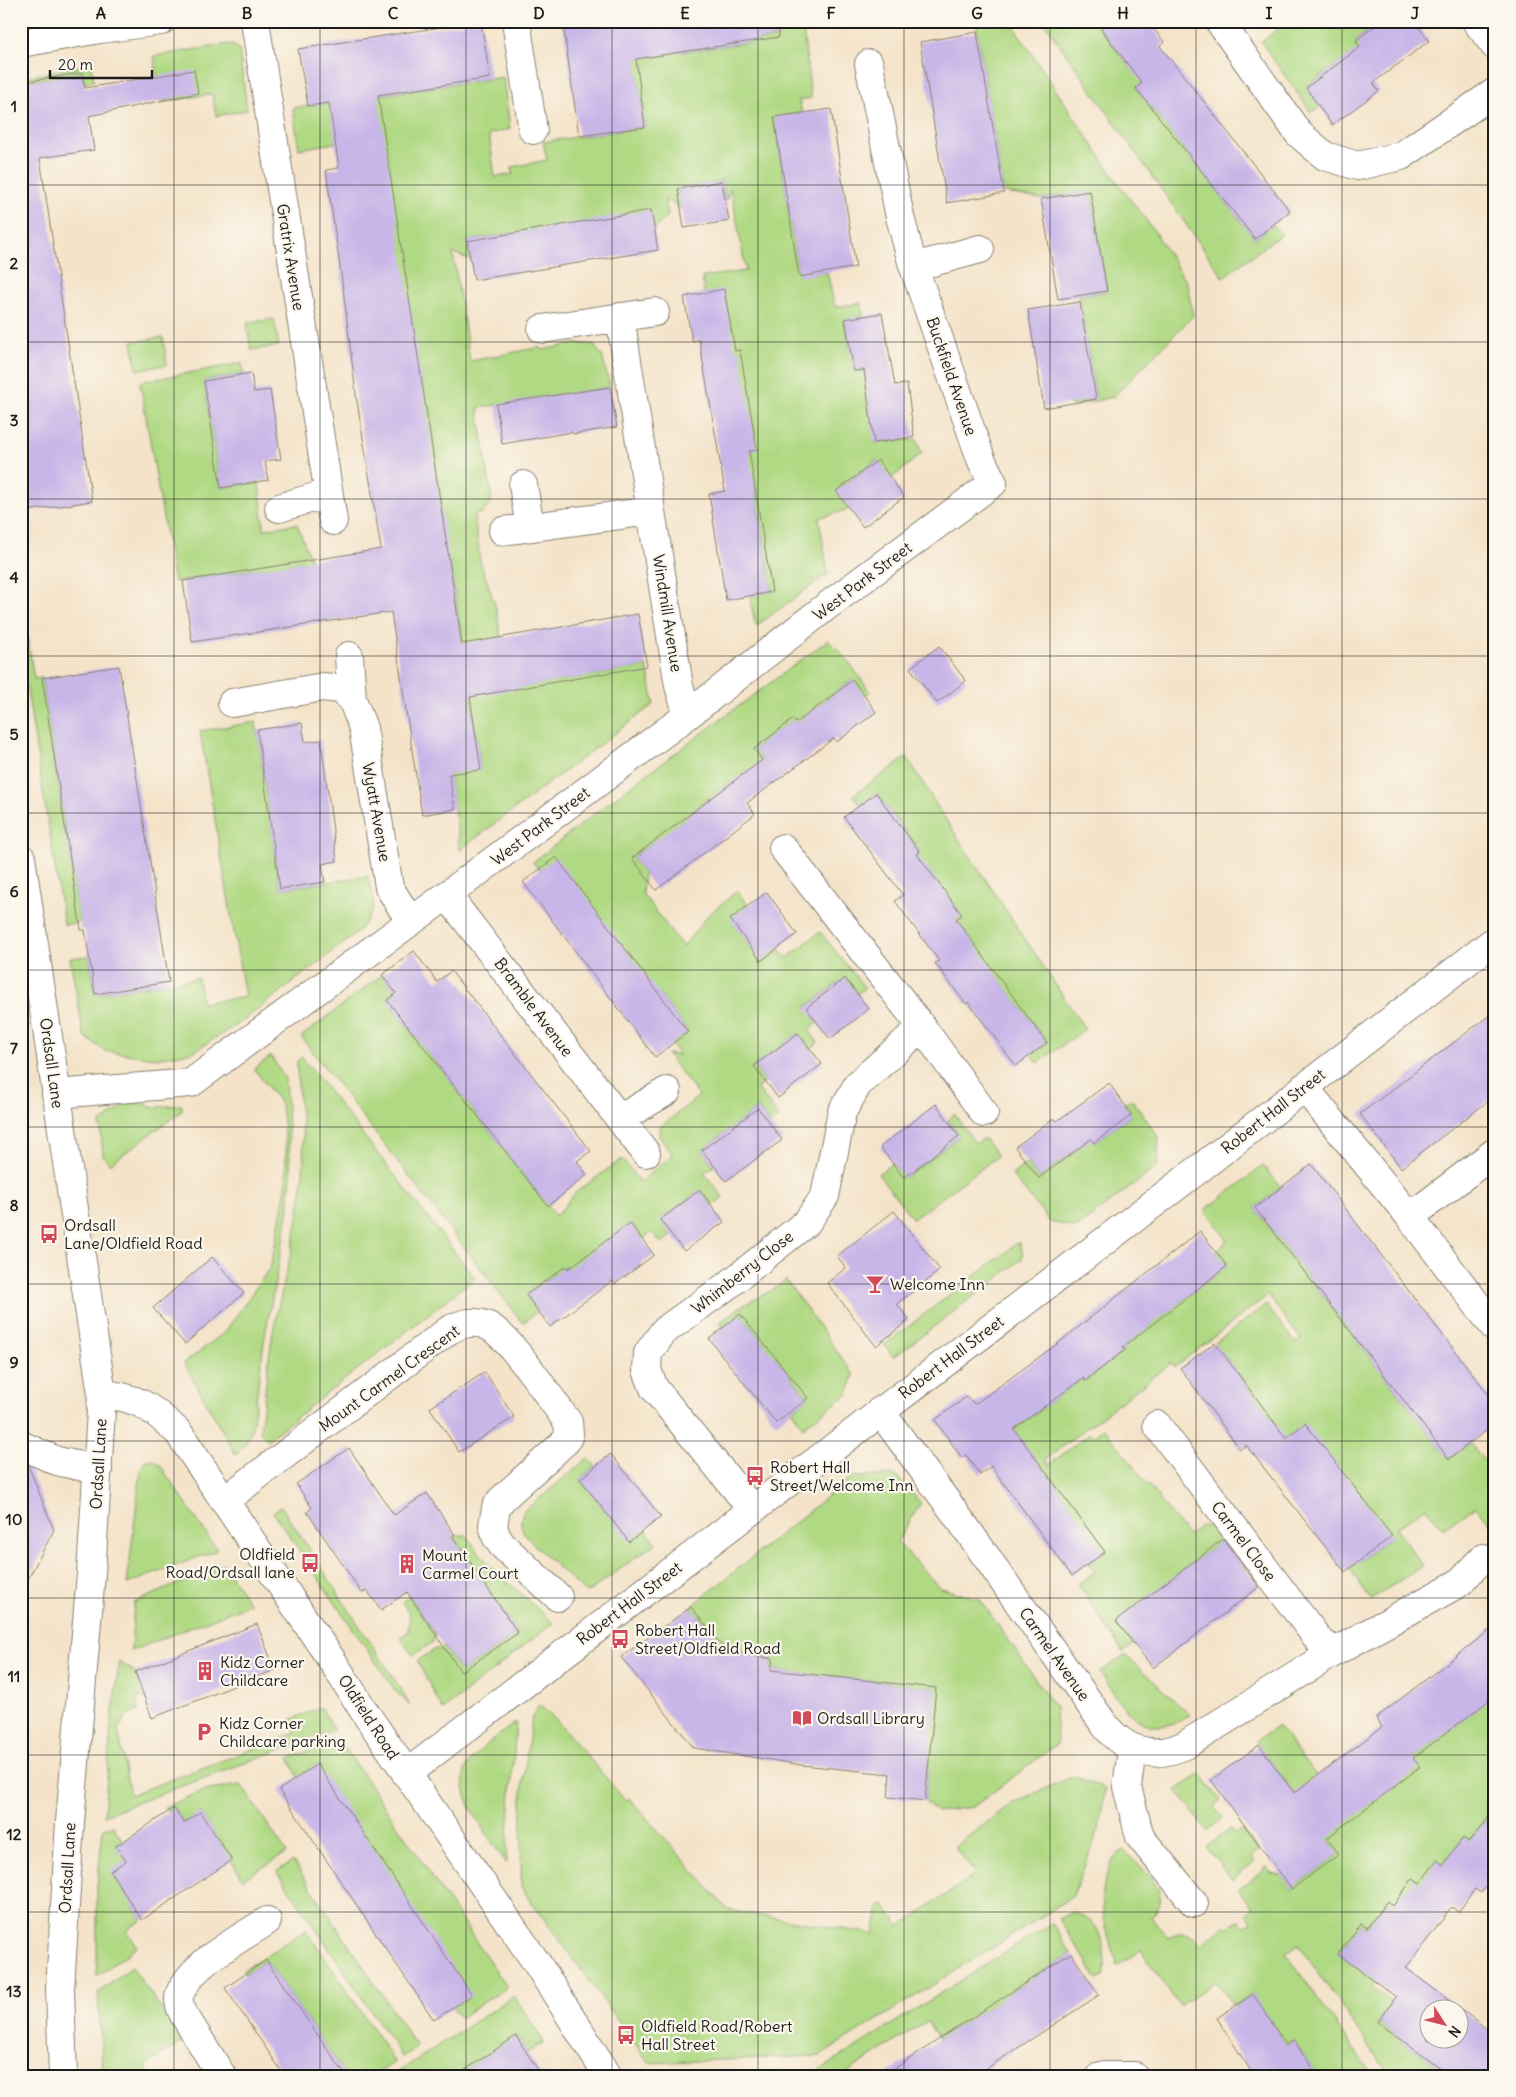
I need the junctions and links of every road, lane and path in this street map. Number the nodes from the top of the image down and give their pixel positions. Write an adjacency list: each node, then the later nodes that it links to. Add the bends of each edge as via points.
1 (161, 21): 6 (street, via 100,28)
2 (255, 21): 18 (street, Gratrix Avenue)
3 (516, 21): 10 (street)
4 (1219, 21): 9 (street, via 1299,134 1325,156 1358,166 1401,156)
5 (1476, 21): 7 (street)
6 (21, 43)
7 (1495, 46)
8 (869, 64): 12 (street, Buckfield Avenue, via 900,217)
9 (1495, 92)
10 (533, 130)
11 (980, 249): 12 (street)
12 (914, 267): 16 (street, Buckfield Avenue)
13 (655, 312): 14 (street)
14 (620, 317): 15 (street); 20 (street, Windmill Avenue)
15 (542, 329)
16 (993, 484): 25 (street, West Park Street, via 826,606)
17 (523, 485): 20 (street, via 517,529)
18 (328, 492): 19 (street); 21 (street, Gratrix Avenue)
19 (279, 508)
20 (651, 511): 25 (street, Windmill Avenue, via 679,686)
21 (332, 521)
22 (349, 656): 23 (street, Wyatt Avenue)
23 (352, 700): 24 (street, via 340,688 323,687); 29 (street, Wyatt Avenue, via 363,728 389,887)
24 (232, 703)
25 (688, 715): 28 (street, West Park Street)
26 (783, 848): 31 (street)
27 (21, 858): 34 (street, Ordsall Lane)
28 (448, 895): 29 (street, West Park Street); 36 (street, Bramble Avenue)
29 (410, 921): 34 (street, West Park Street, via 191,1083)
30 (1495, 940): 32 (street, Robert Hall Street)
31 (922, 1027): 35 (street); 47 (street, Whimberry Close, via 858,1084 842,1112 825,1196 807,1222 664,1331 648,1353 647,1370 654,1388)
32 (1304, 1087): 39 (street); 42 (street, Robert Hall Street)
33 (667, 1091): 36 (street)
34 (56, 1094): 41 (street, Ordsall Lane)
35 (984, 1113)
36 (620, 1119): 38 (street, Bramble Avenue)
37 (1495, 1152): 39 (street)
38 (646, 1153)
39 (1410, 1217): 40 (street)
40 (1495, 1328)
41 (102, 1394): 45 (street, Ordsall Lane); 46 (street, Oldfield Road, via 125,1396 161,1416 178,1432)
42 (880, 1411): 47 (street, Robert Hall Street); 51 (street, Carmel Avenue, via 1111,1734)
43 (1157, 1425): 50 (street, Carmel Close, via 1321,1643)
44 (21, 1445): 45 (street, via 57,1462)
45 (98, 1470): 55 (street, Ordsall Lane, via 60,1989)
46 (224, 1501): 49 (street, Mount Carmel Crescent, via 449,1330 473,1322 486,1325 503,1338 568,1422 566,1441 501,1500 494,1516 496,1536 502,1545); 52 (street, Oldfield Road)
47 (752, 1508): 52 (street, Robert Hall Street)
48 (1483, 1558): 50 (street, via 1459,1583)
49 (558, 1597)
50 (1336, 1651): 51 (street, via 1185,1745 1159,1753)
51 (1132, 1750): 53 (street, via 1127,1787 1140,1837)
52 (406, 1774): 57 (street, Oldfield Road, via 538,1965)
53 (1194, 1903)
54 (266, 1920): 56 (street, via 199,1968 179,1994 184,2015)
55 (63, 2076)
56 (222, 2076)
57 (608, 2076)
58 (1101, 2076): 59 (street)
59 (1134, 2076)

